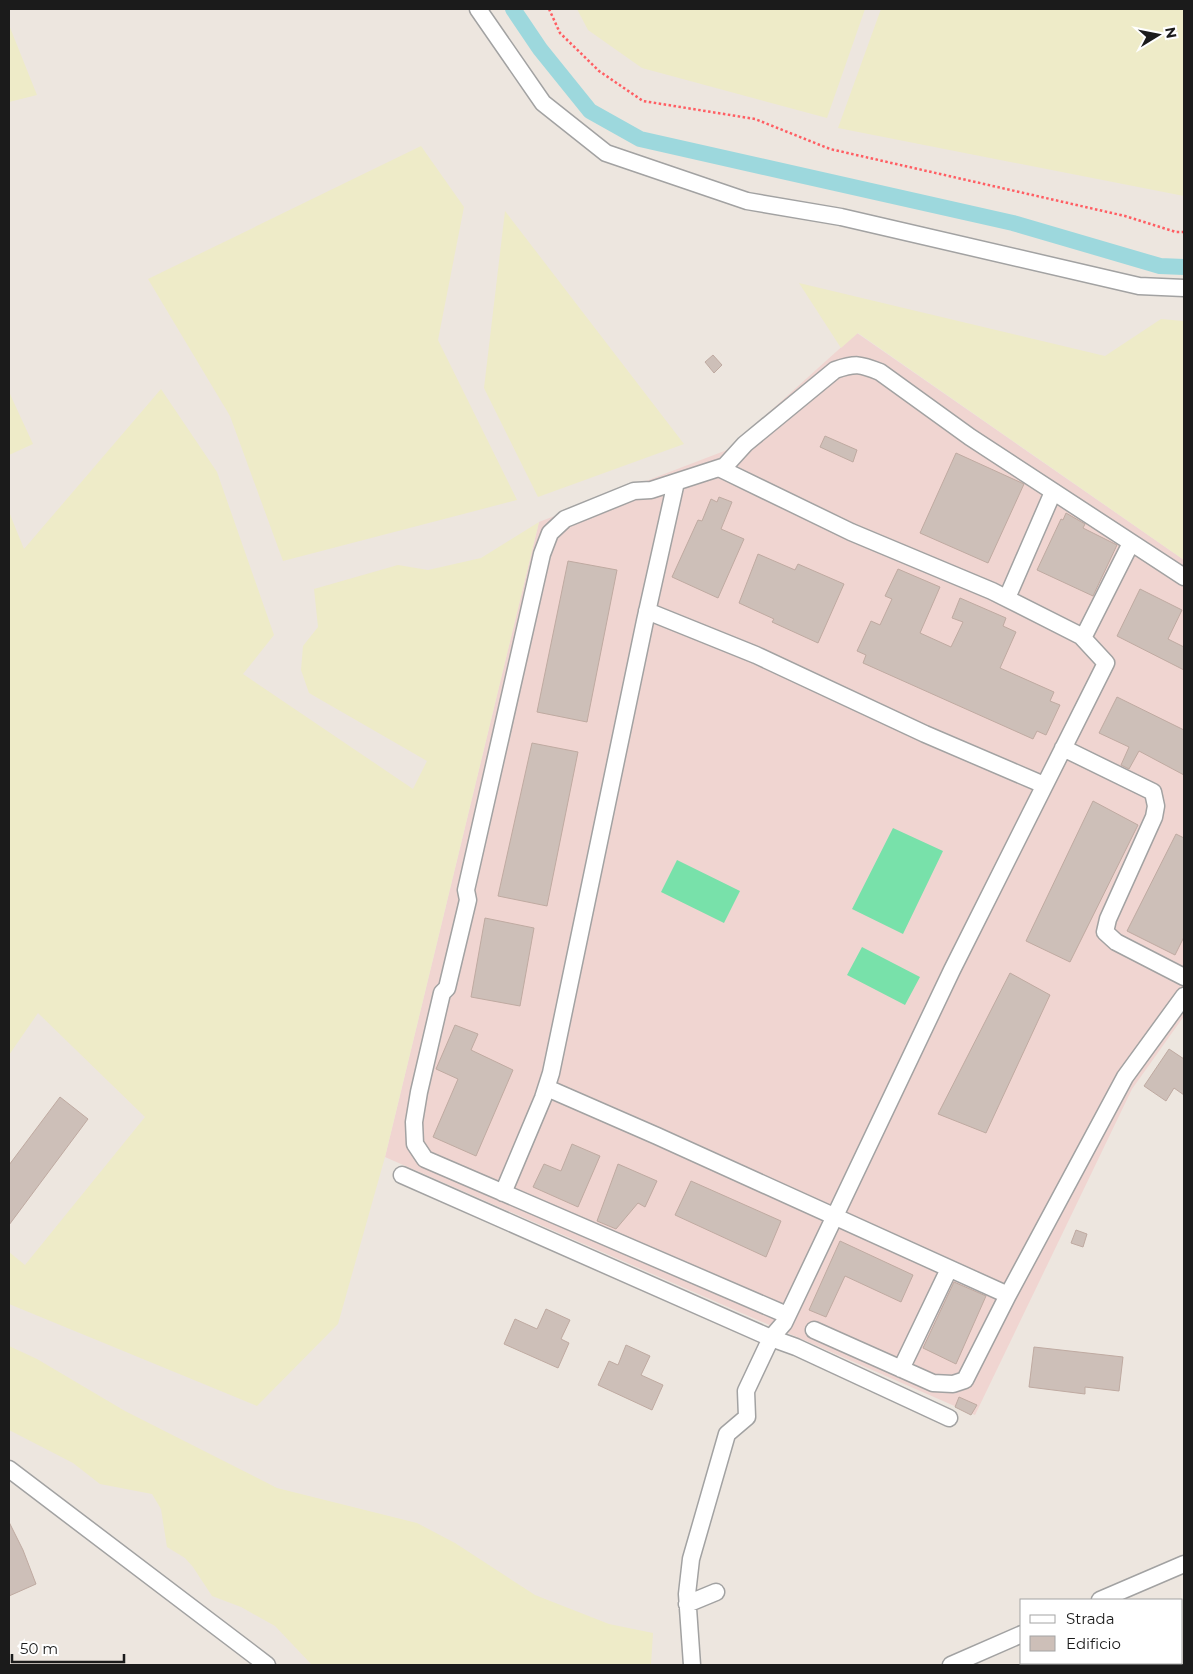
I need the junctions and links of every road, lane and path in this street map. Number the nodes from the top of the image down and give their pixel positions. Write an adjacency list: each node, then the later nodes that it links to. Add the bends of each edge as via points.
1 (478, 9): 4 (street, via 543,104 606,154 747,201 841,217 1139,286)
2 (549, 9): 3 (path, via 560,33 599,70 643,100 755,119 830,149)
3 (1184, 232)
4 (1184, 288)
5 (720, 468): 6 (street); 7 (street, via 744,444 835,370 852,364 880,372); 10 (street, via 851,532)
6 (676, 482): 11 (street); 19 (street, via 634,492 565,519 550,533 540,562 479,824 466,890 468,900 447,988 442,993 414,1122 415,1144 425,1159)
7 (1053, 492): 8 (street); 10 (street)
8 (1131, 543): 9 (street); 12 (street)
9 (1184, 577)
10 (1007, 598): 12 (street)
11 (647, 611): 14 (street, via 756,655); 17 (street)
12 (1083, 638): 13 (street, via 1106,662)
13 (1063, 748): 14 (street); 15 (street, via 1153,792 1154,817 1105,932 1116,942)
14 (1044, 785): 20 (street)
15 (1184, 977)
16 (1184, 996): 22 (street, via 1125,1077)
17 (547, 1088): 19 (street); 20 (street)
18 (402, 1175): 25 (street)
19 (503, 1193): 23 (street)
20 (834, 1218): 21 (street); 23 (street)
21 (949, 1269): 22 (street); 26 (street)
22 (1008, 1295): 26 (street, via 965,1380 953,1384 933,1383)
23 (787, 1315): 25 (street)
24 (814, 1330): 26 (street)
25 (771, 1338): 27 (street); 32 (street, via 746,1391 747,1417 727,1434 691,1559)
26 (901, 1369)
27 (949, 1418)
28 (9, 1469): 34 (street)
29 (1184, 1564): 31 (street)
30 (716, 1592): 32 (street)
31 (1102, 1599)
32 (688, 1604): 35 (street)
33 (1020, 1635): 36 (street)
34 (267, 1665)
35 (692, 1665)
36 (951, 1665)

